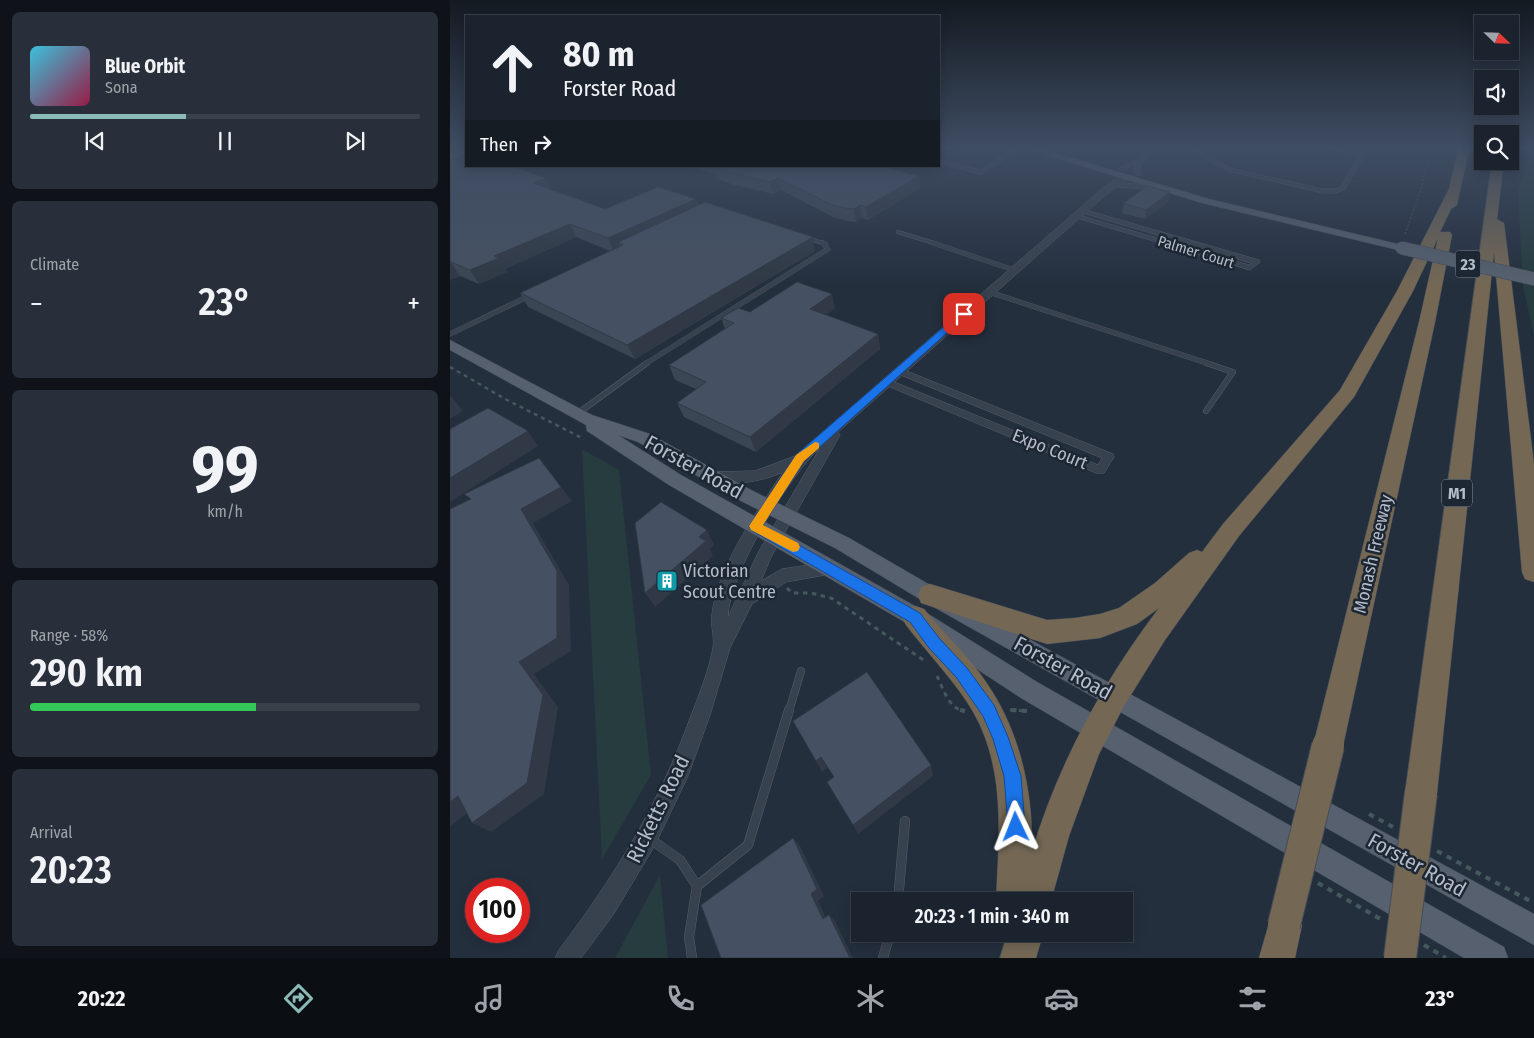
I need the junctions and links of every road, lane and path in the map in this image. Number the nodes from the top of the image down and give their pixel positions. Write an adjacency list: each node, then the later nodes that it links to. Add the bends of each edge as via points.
1 (1102, 194): 8 (street)
2 (1184, 194): 11 (main road, 23)
3 (1207, 194): 11 (main road, 23)
4 (1419, 194): 13 (path)
5 (1452, 194): 34 (highway, via 1405,291 1347,393)
6 (1453, 194): 51 (highway, Monash Freeway, bridge, via 1427,322)
7 (1493, 194): 37 (highway, via 1510,314); 60 (highway, M1, bridge)
8 (1079, 213): 12 (street, Palmer Court); 14 (street)
9 (898, 232): 14 (lane)
10 (797, 235): 24 (lane, via 826,244 828,249 625,377)
11 (1363, 239): 13 (main road, 23)
12 (1179, 242): 12 (street, Palmer Court, via 1256,262 1250,268)
13 (1403, 242): 15 (main road, 23, bridge)
14 (1014, 270): 16 (street)
15 (1534, 279)
16 (990, 292): 21 (street); 23 (lane, via 1233,372)
17 (536, 293): 18 (lane)
18 (450, 334)
19 (450, 344): 24 (main road, Forster Road)
20 (450, 367): 28 (path)
21 (899, 371): 22 (street); 25 (street, Expo Court)
22 (886, 382): 26 (street); 27 (street, Expo Court)
23 (1206, 411)
24 (582, 416): 30 (main road, Forster Road, via 644,438); 33 (main road, Forster Road, via 596,430)
25 (1004, 416): 27 (street); 27 (street, Expo Court, via 1109,457 1100,470)
26 (840, 425): 29 (street); 32 (street, Ricketts Road)
27 (994, 426)
28 (592, 444)
29 (800, 458): 30 (street, via 764,476 746,479); 31 (street, Ricketts Road)
30 (711, 476): 31 (main road, Forster Road)
31 (767, 506): 32 (main road, Forster Road); 33 (street, Ricketts Road)
32 (786, 515): 35 (street, Ricketts Road); 39 (main road, Forster Road, via 842,543)
33 (755, 526): 35 (main road, Forster Road); 40 (street, Ricketts Road, via 730,579 720,614)
34 (1231, 530): 39 (highway, via 1164,590 1128,616 1100,626 1046,632); 42 (highway, via 1156,632)
35 (773, 536): 36 (main road, Forster Road); 38 (street, Ricketts Road)
36 (830, 568): 38 (street, via 782,576); 39 (main road, Forster Road)
37 (1534, 572)
38 (746, 599): 40 (street, Ricketts Road)
39 (922, 606): 42 (main road, Forster Road); 43 (main road, Forster Road, via 1030,690); 48 (highway, via 978,694 1001,737 1012,776 1016,808)
40 (722, 647): 45 (street, Ricketts Road, via 678,776)
41 (801, 671): 46 (lane, via 748,845)
42 (1114, 696): 43 (highway); 50 (main road, Forster Road)
43 (1096, 728): 49 (highway, via 1053,836); 61 (main road, Forster Road)
44 (905, 821): 47 (lane)
45 (648, 838): 46 (lane, via 680,860); 55 (street, Ricketts Road, via 605,907)
46 (697, 886): 56 (lane, via 689,937)
47 (899, 892)
48 (1013, 892)
49 (1037, 892)
50 (1534, 930)
51 (1281, 941)
52 (888, 942): 57 (lane)
53 (1011, 942): 58 (highway)
54 (1023, 942): 59 (highway)
55 (567, 958)
56 (692, 958)
57 (883, 958)
58 (1010, 958)
59 (1018, 958)
60 (1400, 958)
61 (1493, 958)

